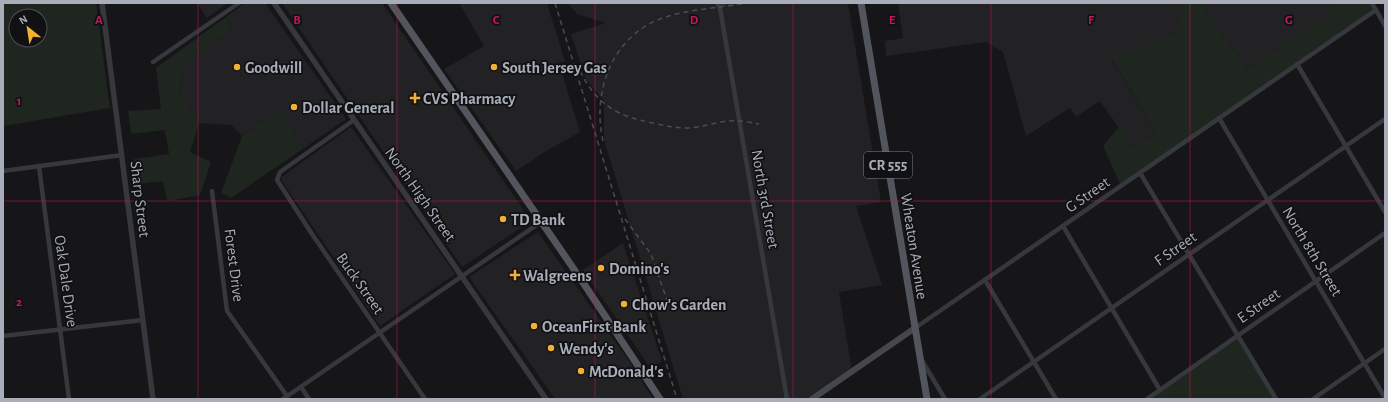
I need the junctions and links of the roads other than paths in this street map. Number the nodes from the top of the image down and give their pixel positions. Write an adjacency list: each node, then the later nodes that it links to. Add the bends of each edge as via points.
1 (102, 3): 16 (street, Sharp Street)
2 (239, 3): 10 (street)
3 (274, 3): 14 (street, North High Street)
4 (391, 3): 23 (main road)
5 (717, 3): 51 (street, North 3rd Street, via 720,8)
6 (861, 3): 32 (main road, Wheaton Avenue / CR 555)
7 (1372, 3): 8 (street)
8 (1376, 10): 9 (street); 11 (street, G Street)
9 (1385, 26)
10 (153, 62)
11 (1297, 64): 12 (street, G Street); 15 (street)
12 (1219, 118): 19 (street, G Street); 21 (street, North 8th Street)
13 (1385, 119): 15 (street, F Street)
14 (354, 120): 27 (street, North High Street); 34 (street, Buck Street, via 280,172 277,180)
15 (1346, 146): 21 (street, F Street); 22 (street)
16 (122, 155): 17 (street); 31 (street, Sharp Street)
17 (39, 166): 18 (street); 33 (street, Oak Dale Drive)
18 (3, 171)
19 (1140, 173): 24 (street, G Street); 26 (street)
20 (212, 191): 43 (street, Forest Drive, via 227,311)
21 (1268, 200): 26 (street, F Street); 29 (street, North 8th Street)
22 (1385, 212)
23 (541, 222): 27 (street); 50 (main road)
24 (1063, 226): 28 (street, G Street); 30 (street)
25 (1385, 233): 29 (street, E Street)
26 (1189, 254): 30 (street, F Street); 35 (street)
27 (462, 276): 34 (street); 49 (street, North High Street)
28 (985, 280): 32 (street, G Street); 39 (street)
29 (1316, 281): 35 (street, E Street); 40 (street, North 8th Street)
30 (1112, 308): 39 (street, F Street); 42 (street)
31 (143, 320): 33 (street); 46 (street, Sharp Street)
32 (915, 328): 38 (main road, Wheaton Avenue / CR 555); 52 (main road, G Street)
33 (60, 329): 36 (street); 45 (street, Oak Dale Drive)
34 (380, 333): 41 (street); 48 (street, Buck Street)
35 (1238, 335): 42 (street, E Street); 58 (street)
36 (3, 336)
37 (1385, 349): 40 (street)
38 (920, 358): 53 (main road, Wheaton Avenue / CR 555); 54 (street)
39 (1034, 362): 55 (street, F Street); 56 (street)
40 (1364, 363): 44 (street, North 8th Street); 59 (street)
41 (301, 387): 43 (street); 47 (street)
42 (1160, 390): 57 (street, E Street)
43 (285, 398)
44 (1385, 398)
45 (69, 399)
46 (153, 399)
47 (309, 399)
48 (425, 399)
49 (546, 399)
50 (660, 399)
51 (787, 399)
52 (812, 399)
53 (927, 399)
54 (945, 399)
55 (980, 399)
56 (1056, 399)
57 (1146, 399)
58 (1276, 399)
59 (1313, 399)

